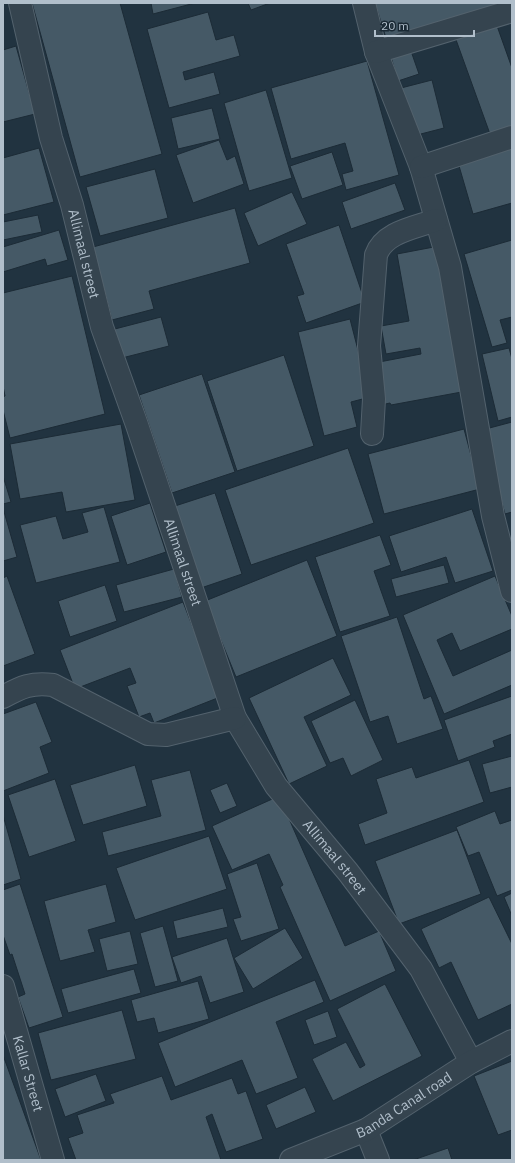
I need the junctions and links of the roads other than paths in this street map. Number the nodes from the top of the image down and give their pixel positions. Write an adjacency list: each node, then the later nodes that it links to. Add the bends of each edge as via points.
1 (20, 3): 11 (street, Allimaal street, via 51,138 72,205 102,327)
2 (364, 3): 4 (street)
3 (512, 11): 4 (street)
4 (376, 52): 6 (street)
5 (512, 137): 6 (street)
6 (421, 167): 7 (street)
7 (436, 220): 8 (street, via 389,237 379,245 376,255 369,346 374,398); 9 (street, via 450,267 493,516)
8 (372, 434)
9 (512, 591)
10 (3, 697): 11 (street, via 38,683 52,685 148,734 166,735)
11 (235, 718): 14 (street, Allimaal street, via 276,786 348,872 422,969)
12 (3, 986): 16 (street, Kallar Street)
13 (512, 1041): 14 (street, Banda Canal road)
14 (471, 1062): 15 (street, Banda Canal road)
15 (366, 1130): 17 (street, Banda Canal road); 18 (street)
16 (53, 1160)
17 (291, 1160)
18 (378, 1160)

